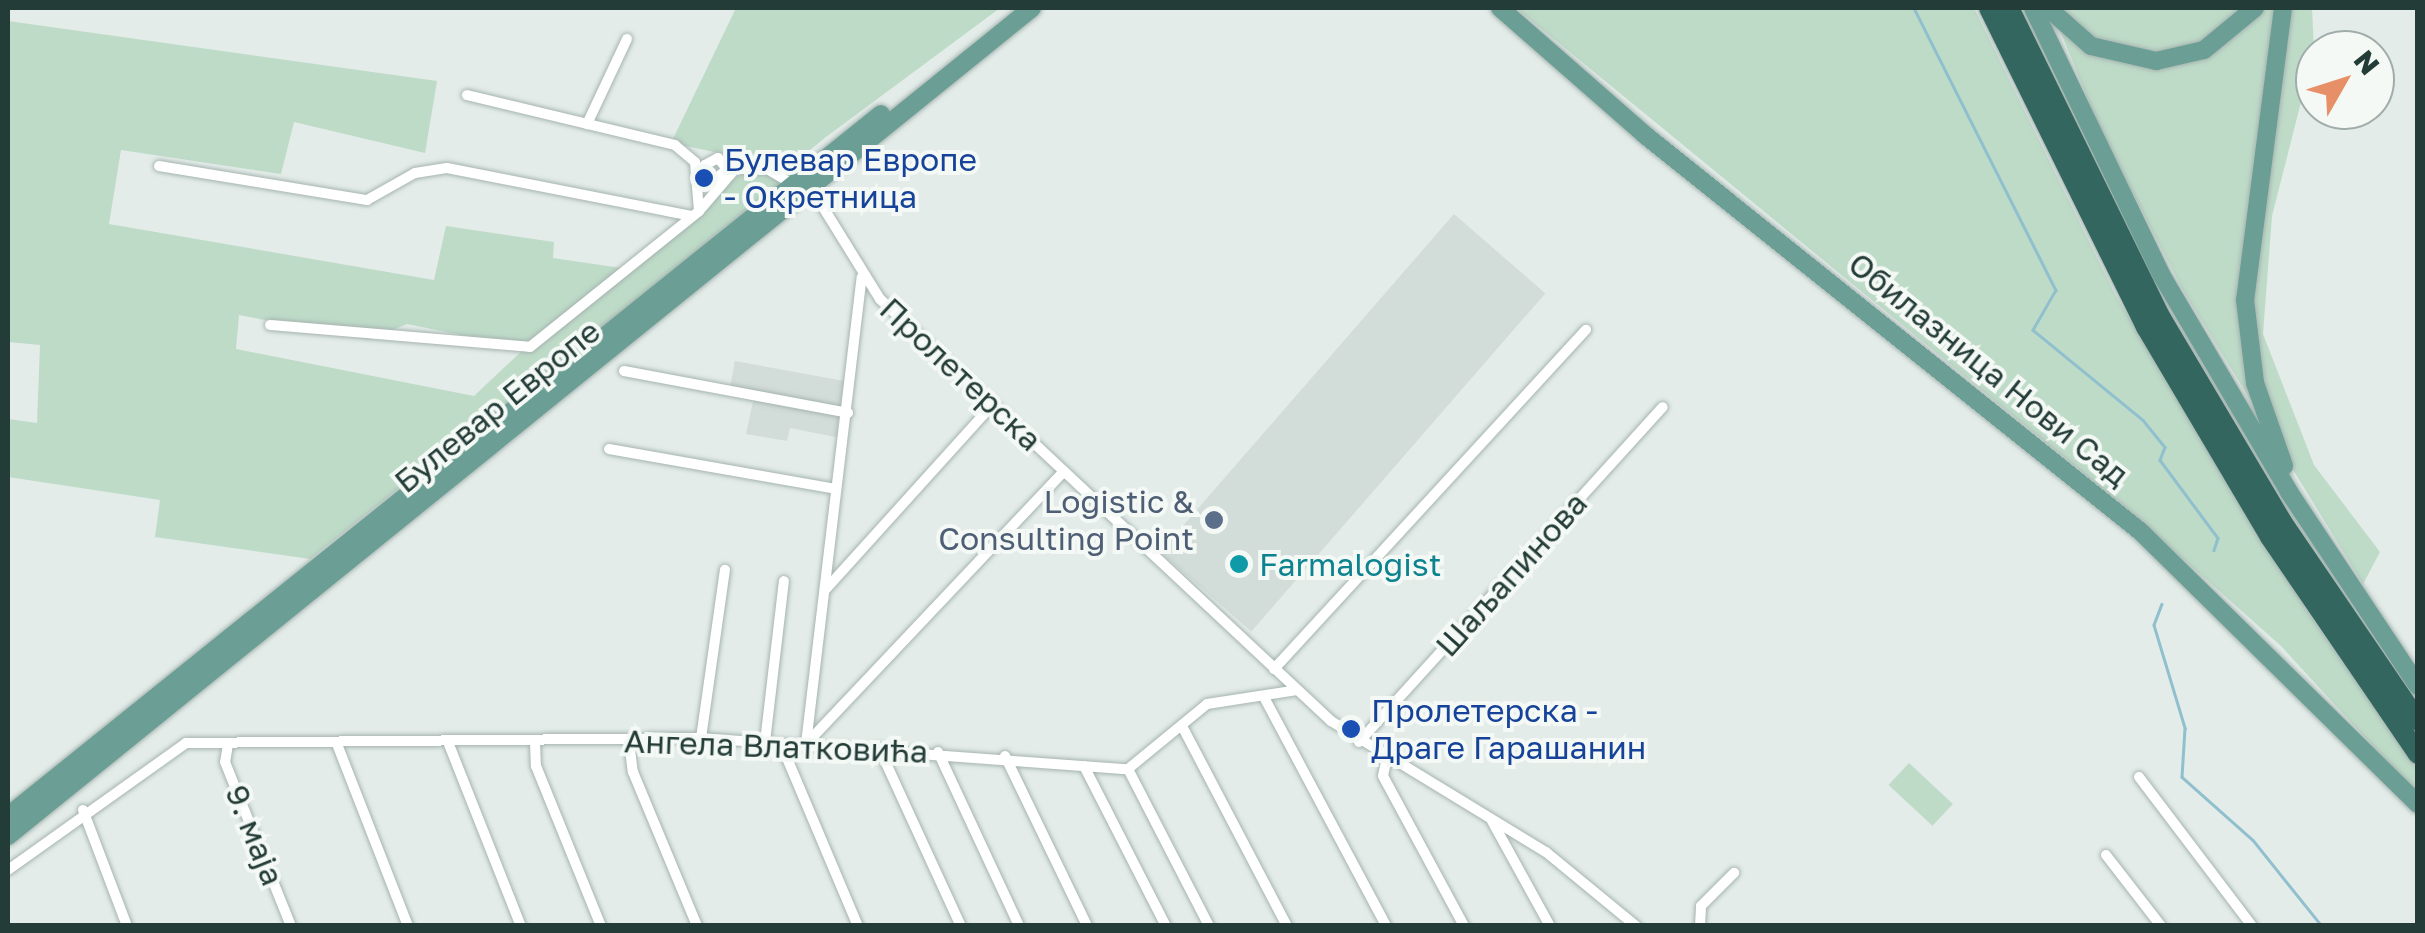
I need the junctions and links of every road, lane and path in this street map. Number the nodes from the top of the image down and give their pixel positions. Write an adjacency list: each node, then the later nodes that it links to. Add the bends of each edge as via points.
1 (1485, 8): 11 (main road)
2 (1500, 8): 11 (main road, Обилазница Нови Сад)
3 (1989, 8): 51 (highway, via 2146,327 2270,538)
4 (2009, 8): 37 (highway, via 2161,318 2282,522)
5 (2032, 8): 29 (main road, via 2162,276)
6 (2048, 8): 7 (main road, via 2091,46 2156,61 2204,50)
7 (2255, 8)
8 (2283, 8): 29 (main road, via 2246,323 2264,414)
9 (1020, 9): 17 (main road, Булевар Европе)
10 (627, 39): 13 (street)
11 (1536, 43): 57 (main road, Обилазница Нови Сад, via 2099,496 2239,621)
12 (466, 95): 13 (street)
13 (587, 124): 14 (street, via 652,136)
14 (700, 164): 16 (street, via 718,158); 18 (street)
15 (160, 166): 18 (street, via 367,200 415,173 448,168)
16 (732, 169): 17 (street); 18 (street)
17 (798, 187): 19 (street, Пролетерска, via 830,211); 59 (main road, Булевар Европе); 61 (main road, Булевар Европе)
18 (695, 213): 20 (street, via 530,347)
19 (862, 278): 23 (street, Пролетерска); 25 (street)
20 (270, 325)
21 (1586, 330): 33 (street)
22 (624, 370): 25 (street)
23 (993, 404): 27 (street, Пролетерска); 32 (street)
24 (1663, 407): 44 (street, Шаљапинова)
25 (848, 412): 28 (street)
26 (609, 449): 28 (street)
27 (1064, 471): 33 (street, Пролетерска); 48 (street)
28 (836, 489): 32 (street)
29 (2315, 535): 34 (main road)
30 (725, 570): 39 (street)
31 (784, 581): 43 (street)
32 (825, 589): 48 (street)
33 (1274, 668): 35 (street, Пролетерска)
34 (2418, 686)
35 (1297, 690): 36 (street); 44 (street, Пролетерска)
36 (1265, 698): 38 (street, via 1207,704); 78 (street)
37 (2418, 721)
38 (1182, 726): 55 (street); 77 (street)
39 (701, 738): 40 (street, Ангела Влатковића); 43 (street, Ангела Влатковића)
40 (629, 741): 42 (street, Ангела Влатковића); 70 (street, via 633,772)
41 (448, 742): 42 (street, Ангела Влатковића); 46 (street, Ангела Влатковића); 68 (street)
42 (535, 742): 69 (street, via 536,766)
43 (765, 742): 47 (street, Ангела Влатковића)
44 (1359, 742): 53 (street, Пролетерска)
45 (228, 744): 46 (street, Ангела Влатковића); 58 (street, Ангела Влатковића, via 186,744 155,757); 66 (street, 9. маја, via 225,762)
46 (337, 744): 67 (street)
47 (782, 744): 48 (street, Ангела Влатковића); 71 (street)
48 (806, 744): 49 (street, Ангела Влатковића)
49 (879, 748): 50 (street, Ангела Влатковића); 72 (street)
50 (938, 752): 52 (street, Ангела Влатковића); 73 (street)
51 (2418, 754)
52 (1005, 756): 54 (street, Ангела Влатковића); 74 (street)
53 (1387, 758): 60 (street, Пролетерска); 79 (street, via 1384,776)
54 (1084, 766): 55 (street, Ангела Влатковића); 75 (street)
55 (1128, 768): 76 (street)
56 (2139, 777): 84 (street)
57 (2418, 804)
58 (82, 810): 63 (street, Ангела Влатковића); 65 (street)
59 (8, 816)
60 (1491, 820): 80 (street); 81 (street, Пролетерска, via 1566,866)
61 (8, 836)
62 (2106, 855): 83 (street)
63 (8, 870)
64 (1734, 873): 82 (street, via 1701,906)
65 (127, 926)
66 (291, 926)
67 (408, 926)
68 (521, 926)
69 (601, 926)
70 (697, 926)
71 (858, 926)
72 (961, 926)
73 (1018, 926)
74 (1087, 926)
75 (1166, 926)
76 (1209, 926)
77 (1287, 926)
78 (1386, 926)
79 (1464, 926)
80 (1550, 926)
81 (1636, 926)
82 (1700, 926)
83 (2160, 926)
84 (2252, 926)

